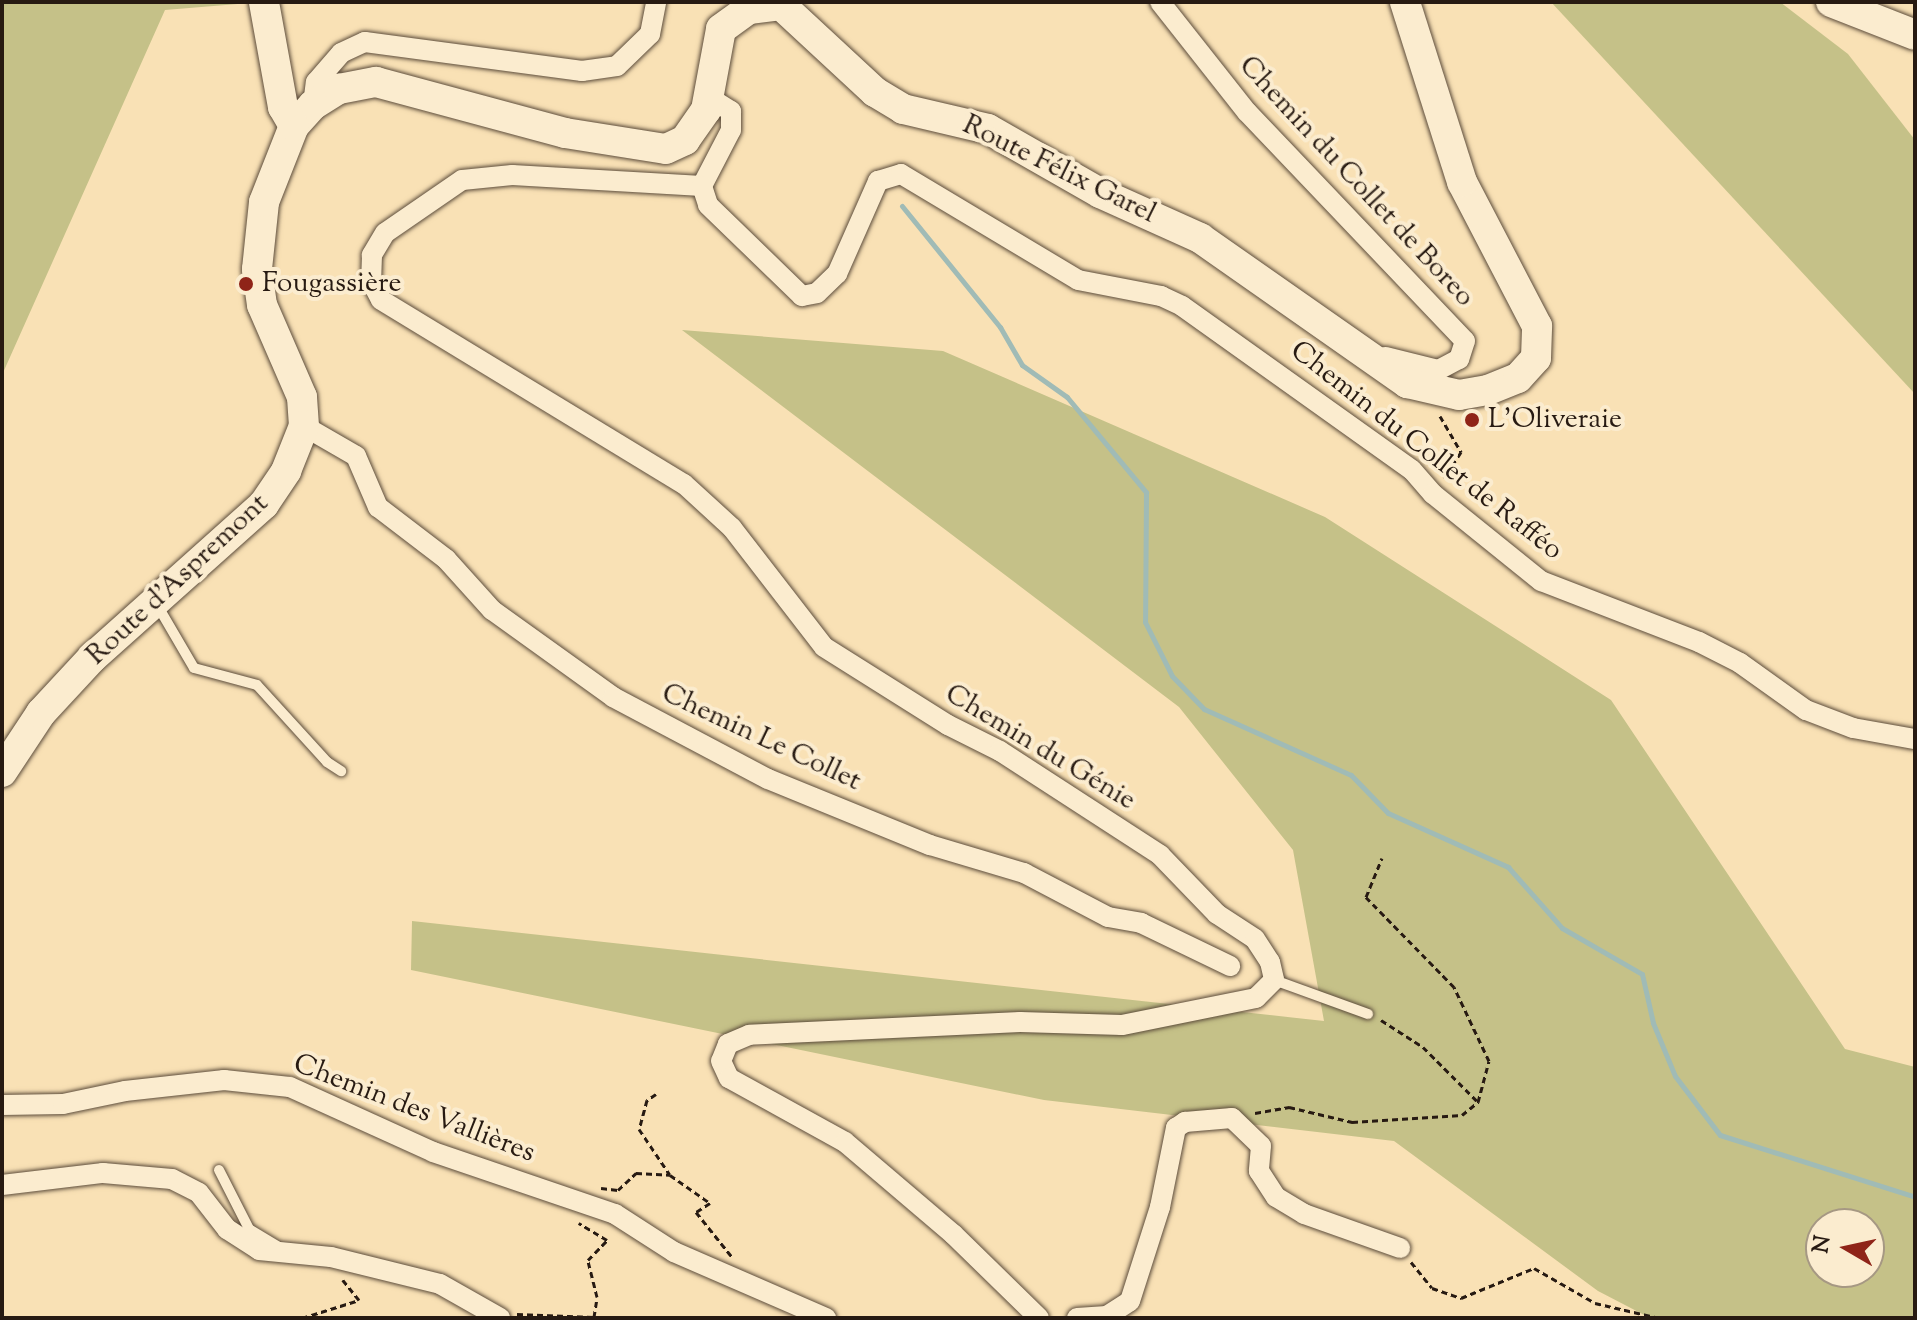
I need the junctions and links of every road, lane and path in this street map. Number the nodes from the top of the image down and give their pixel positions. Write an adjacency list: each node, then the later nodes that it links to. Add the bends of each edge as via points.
1 (264, 2): 8 (street, via 283,107)
2 (656, 2): 8 (street, via 650,34 617,66 582,71 365,42 341,53 316,82)
3 (1160, 2): 10 (street, Chemin du Collet de Boreo, via 1247,112 1465,341 1459,359 1438,370 1408,366 1376,352)
4 (1405, 2): 11 (street, Route Félix Garel, via 1462,182 1537,326 1536,358 1518,378 1459,395)
5 (1831, 2): 6 (street)
6 (1915, 35)
7 (710, 98): 8 (street, Route Félix Garel, via 701,121 685,140 653,150 565,133 386,83 352,83); 9 (street, via 731,111 731,130); 10 (street, Route Félix Garel, via 721,29 749,9 781,5 875,92 903,109 974,122 1100,193 1200,238)
8 (303, 116): 12 (street, via 264,202 257,269 262,305 302,397)
9 (702, 186): 13 (street, Chemin du Collet de Rafféo, via 708,205 802,296 817,293 837,274 878,181 901,174 1078,280 1161,296 1182,306 1412,470); 20 (street, Chemin du Génie, via 512,175 462,180 385,233 372,255 371,281 381,300 684,484 732,528 824,647 948,725 1000,751 1160,855 1217,914 1255,939)
10 (1364, 356): 11 (street, Route Félix Garel)
11 (1424, 389): 13 (path, via 1461,452)
12 (304, 426): 14 (street, Route d'Aspremont, via 286,471 264,504); 19 (street, Chemin Le Collet, via 356,456 378,507 446,559 492,610 613,697 768,779 930,845 1024,873 1108,917 1141,923)
13 (1433, 494): 15 (street, Chemin du Collet de Rafféo, via 1541,581 1699,642 1740,663 1806,710 1853,728)
14 (155, 603): 16 (lane, via 194,668 257,685); 17 (street, Route d'Aspremont, via 63,688)
15 (1915, 739)
16 (341, 771)
17 (2, 772)
18 (1382, 858): 23 (path, via 1366,897 1454,987 1489,1061)
19 (1230, 966)
20 (1274, 980): 21 (lane); 37 (street, via 1256,998 1122,1025 1020,1022 749,1035 728,1044 721,1061 729,1078 845,1142 953,1234)
21 (1368, 1014): 23 (path, via 1423,1047)
22 (656, 1094): 27 (path, via 647,1100 639,1129)
23 (1478, 1102): 25 (path, via 1462,1115 1352,1122 1289,1107)
24 (2, 1105): 29 (street, Chemin des Vallières, via 63,1104 125,1091 257,1080 290,1087 433,1152)
25 (1232, 1118): 30 (street, via 1261,1146 1259,1171 1276,1197 1304,1214); 38 (street, via 1185,1122 1176,1128 1160,1207 1130,1301 1107,1316)
26 (219, 1170): 31 (lane, via 249,1229)
27 (670, 1175): 29 (path, via 636,1173 618,1190 579,1186); 32 (path, via 710,1203 696,1212 736,1263)
28 (2, 1185): 31 (street, via 103,1173 159,1176 199,1193 245,1243)
29 (561, 1196): 32 (street, Chemin des Vallières, via 615,1214 674,1252); 34 (path, via 562,1213 607,1240 588,1260 597,1297 594,1317)
30 (1400, 1248): 39 (path, via 1432,1288 1461,1298 1534,1268 1595,1303)
31 (293, 1256): 34 (street, via 331,1257 440,1284)
32 (732, 1273): 36 (street, Chemin des Vallières)
33 (336, 1277): 35 (path, via 350,1284 359,1300)
34 (496, 1316)
35 (302, 1318)
36 (826, 1318)
37 (1039, 1318)
38 (1077, 1318)
39 (1659, 1318)

